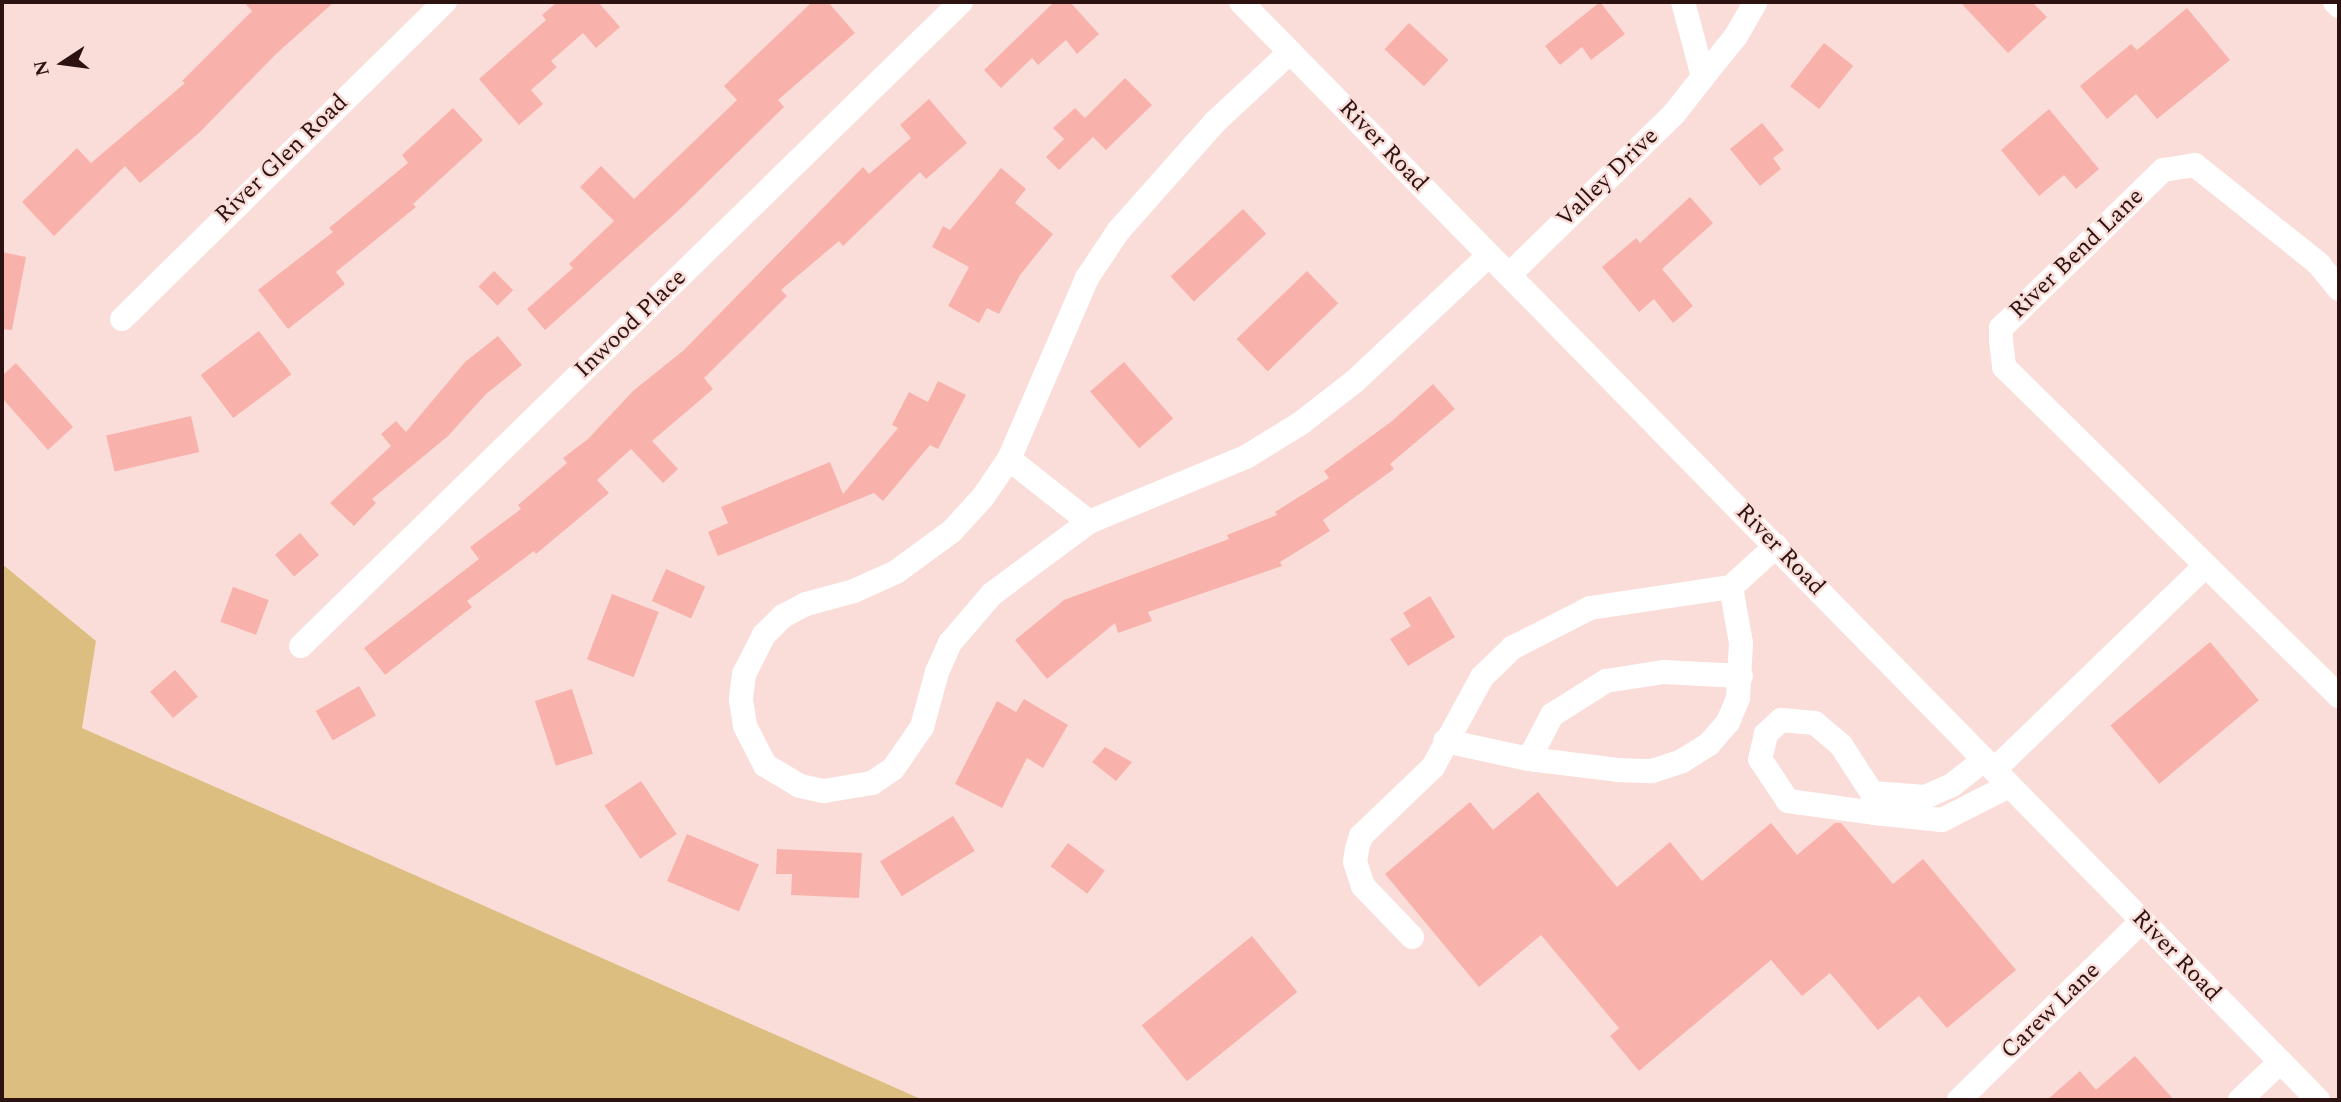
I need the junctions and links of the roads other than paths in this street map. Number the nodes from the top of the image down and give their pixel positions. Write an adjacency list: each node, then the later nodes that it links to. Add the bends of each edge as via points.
1 (445, 2): 13 (street, River Glen Road)
2 (961, 2): 19 (street, Inwood Place)
3 (1241, 2): 8 (street, River Road)
4 (1683, 2): 9 (street)
5 (1756, 2): 9 (street, Valley Drive, via 1736,36)
6 (2335, 2): 7 (street)
7 (2339, 6)
8 (1290, 52): 10 (street, River Road); 14 (street, via 1215,122 1119,230 1087,278)
9 (1703, 76): 11 (street, Valley Drive, via 1674,114)
10 (1489, 255): 11 (street, River Road); 15 (street, via 1355,381 1301,423 1246,457)
11 (1508, 275): 16 (street, River Road)
12 (2339, 289): 17 (street, River Bend Lane, via 2319,264 2194,165 2163,170 2001,328 2004,367)
13 (122, 319)
14 (1009, 459): 15 (street); 15 (street, via 983,497 925,553 854,591 806,604 783,616 764,635 744,674 741,700 745,726 765,765 800,786 824,791 872,783 893,769 922,727 937,672 969,617 1043,552)
15 (1089, 522)
16 (1776, 546): 18 (street); 24 (street, River Road)
17 (2205, 566): 21 (street, River Bend Lane); 24 (street)
18 (1731, 587): 20 (street); 22 (street, via 1602,605 1550,626 1512,648 1482,677)
19 (301, 646)
20 (1741, 676): 23 (street, via 1664,672 1606,681 1552,715); 23 (street, via 1728,722 1709,744 1682,761 1652,771)
21 (2339, 696)
22 (1445, 741): 23 (street); 26 (street, via 1433,767 1361,836 1357,849 1355,862 1363,886)
23 (1529, 759)
24 (1996, 772): 24 (street, via 1925,797 1872,793 1841,745 1815,723 1781,720 1766,734 1759,759 1788,801 1942,820); 25 (street, River Road)
25 (2142, 921): 27 (street, River Road); 28 (street, Carew Lane)
26 (1412, 937)
27 (2280, 1062): 29 (street); 30 (street, River Road)
28 (1959, 1100)
29 (2240, 1100)
30 (2318, 1100)

